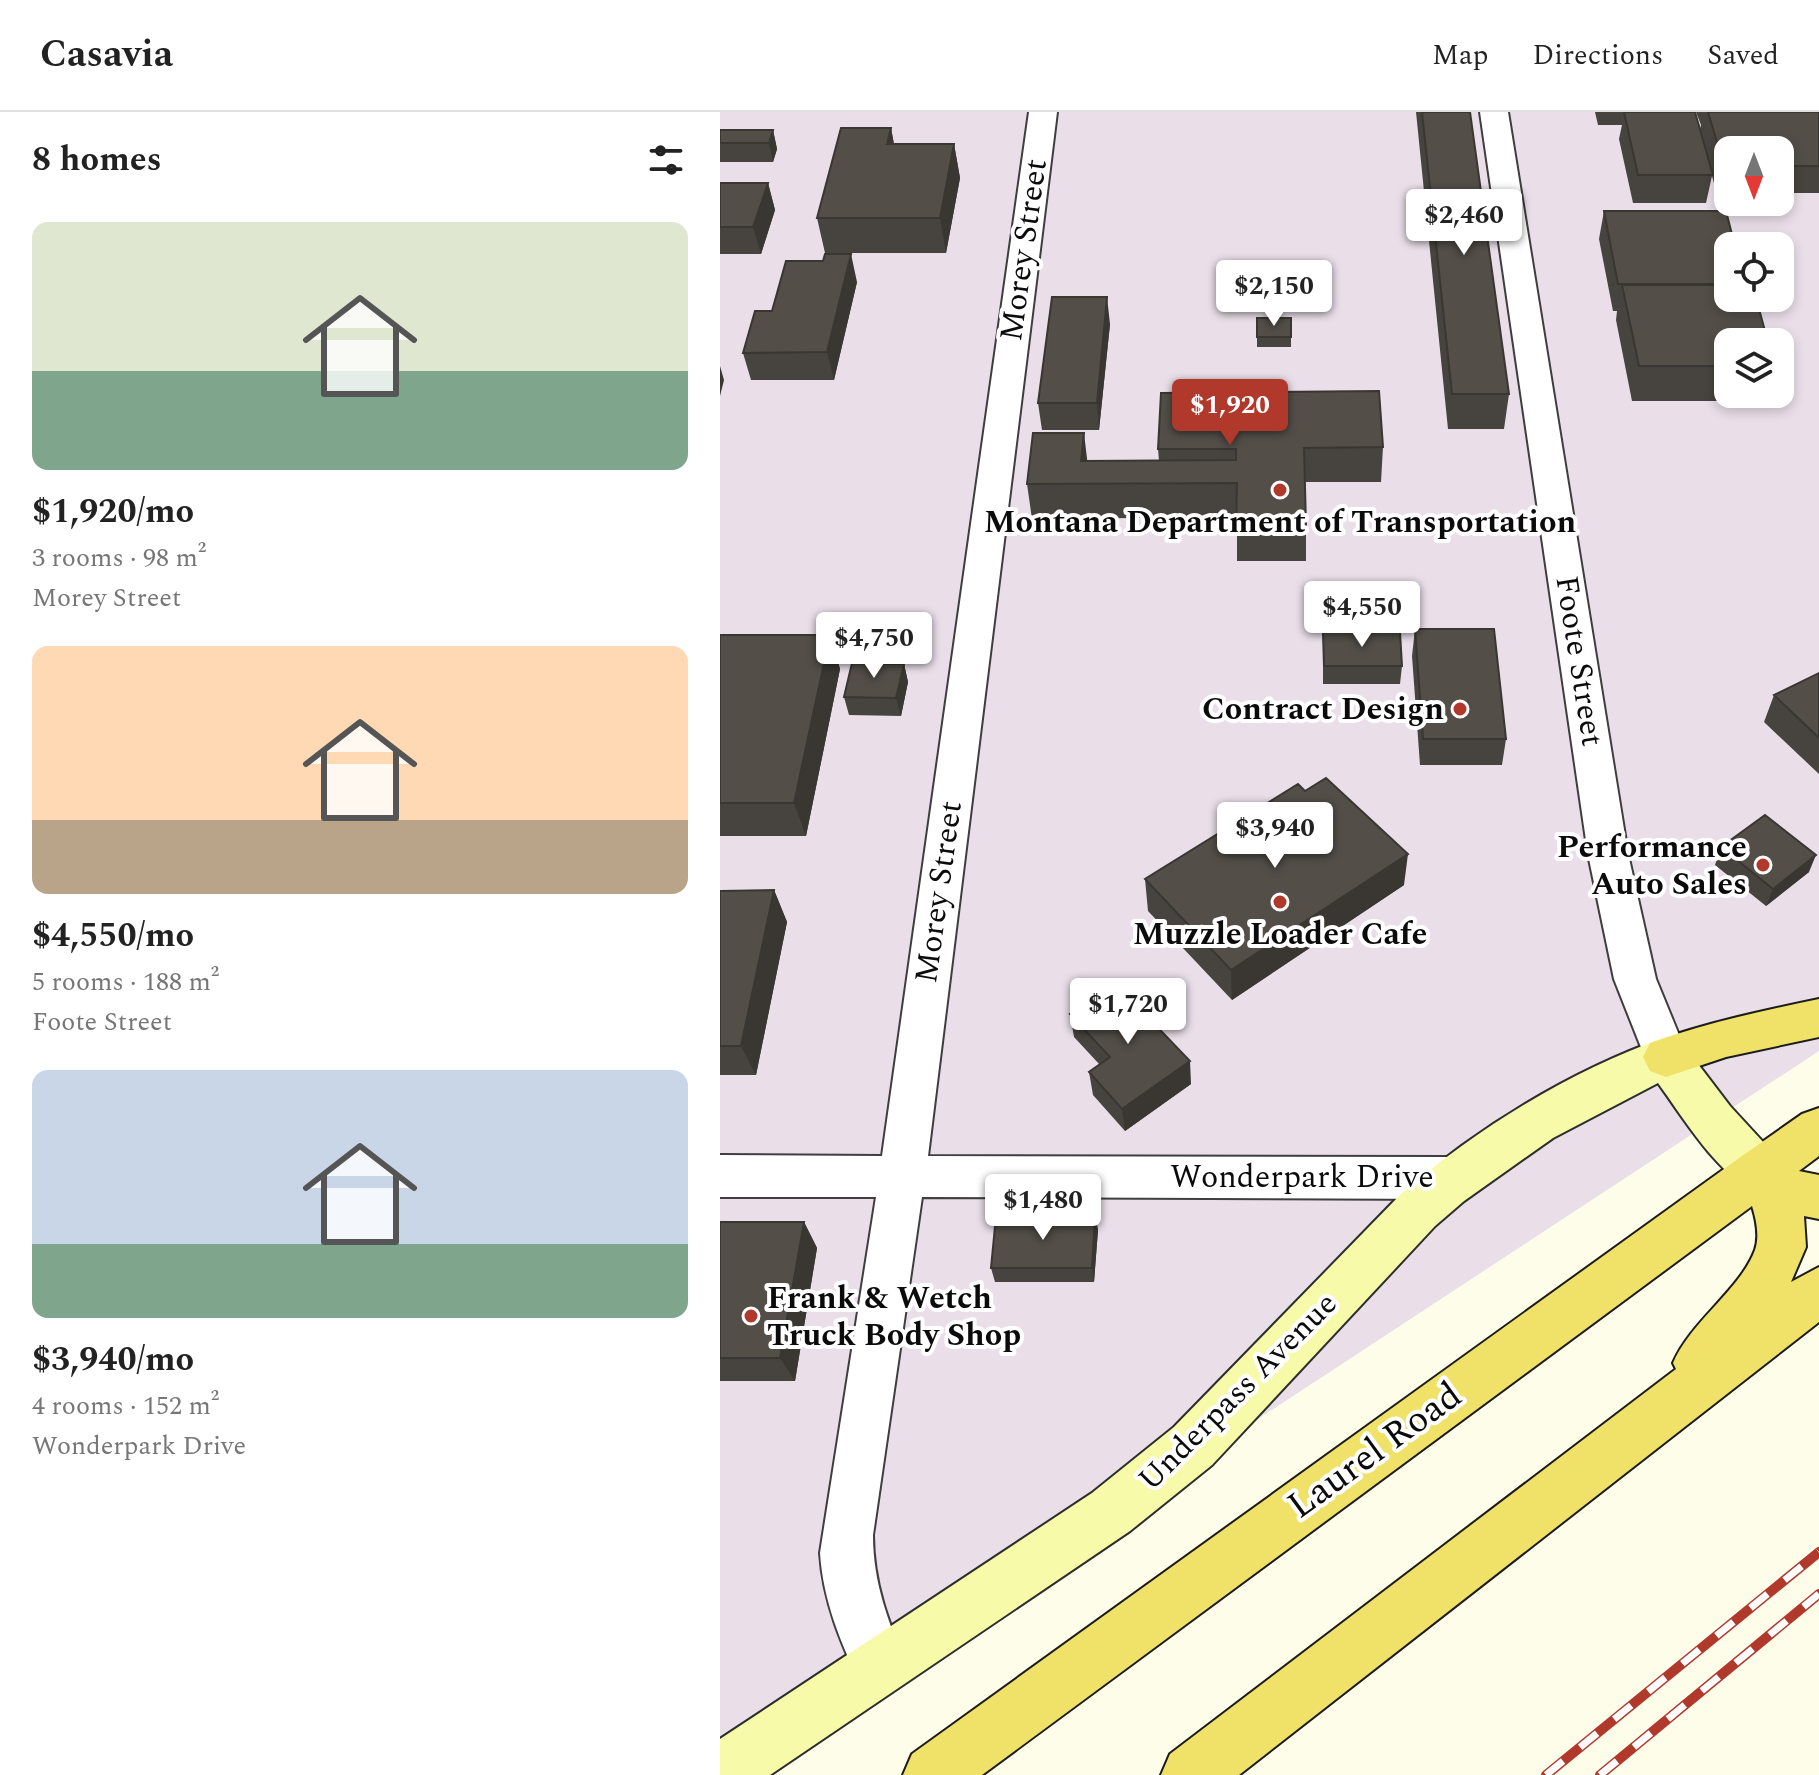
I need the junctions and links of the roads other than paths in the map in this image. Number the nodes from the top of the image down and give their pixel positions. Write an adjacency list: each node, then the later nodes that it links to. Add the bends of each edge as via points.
1 (1043, 112): 8 (street, Morey Street)
2 (1494, 112): 4 (street, Foote Street, via 1608,854 1635,979)
3 (1819, 1018): 4 (main road)
4 (1666, 1057): 6 (street, Foote Street, via 1713,1121); 9 (street, Underpass Avenue, via 1520,1131)
5 (1819, 1129): 6 (main road, Laurel Road)
6 (1759, 1171): 10 (main road, via 1791,1192); 12 (main road, via 1781,1221 1781,1249 1771,1271); 15 (main road, Laurel Road)
7 (720, 1176): 8 (street, Wonderpark Drive)
8 (902, 1176): 9 (street, Wonderpark Drive); 13 (street, Morey Street, via 846,1551 851,1598)
9 (1452, 1178): 13 (street, Underpass Avenue, via 1193,1446 1111,1512)
10 (1819, 1197)
11 (1819, 1291): 12 (main road)
12 (1661, 1413): 16 (main road)
13 (880, 1667): 14 (street, Underpass Avenue)
14 (720, 1774)
15 (933, 1775)
16 (1191, 1775)

